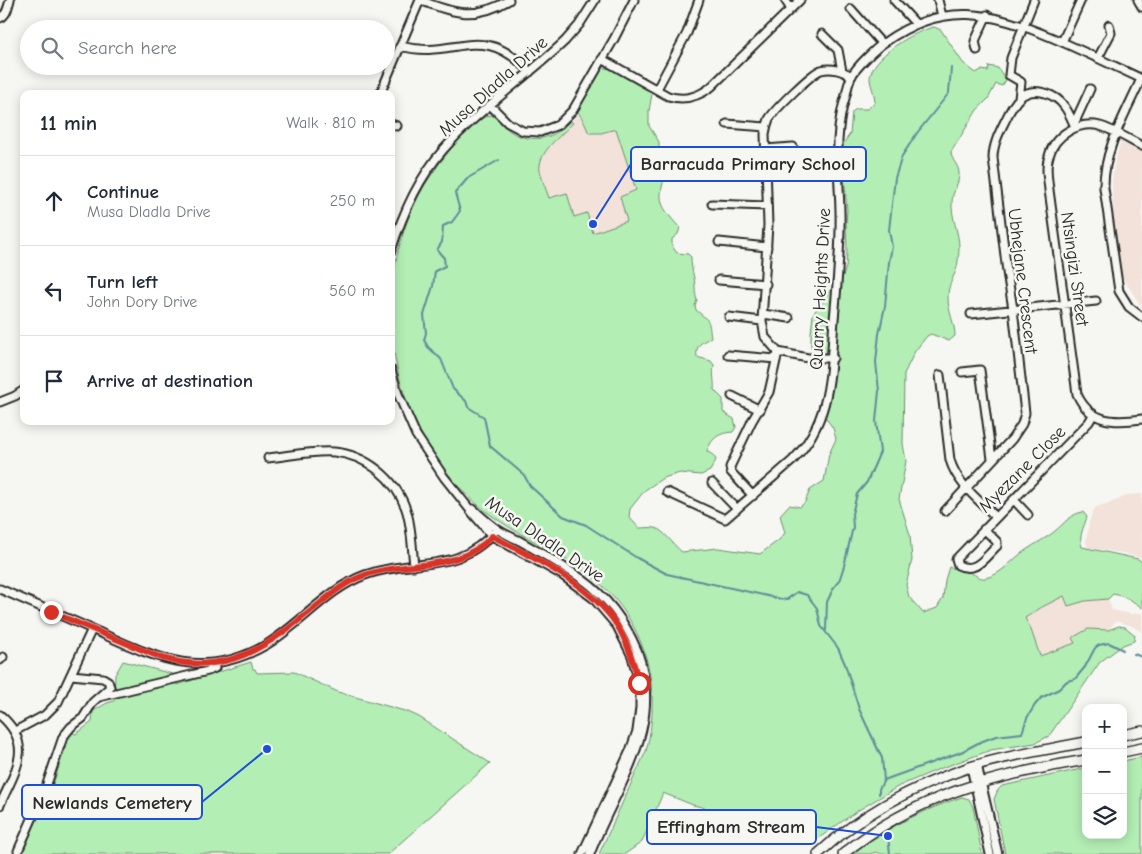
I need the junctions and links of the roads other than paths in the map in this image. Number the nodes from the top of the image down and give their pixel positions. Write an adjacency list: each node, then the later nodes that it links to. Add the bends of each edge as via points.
1 (10, 0): 19 (street, via 7,12)
2 (420, 0): 3 (street, via 468,14 490,10); 26 (street)
3 (509, 0)
4 (595, 0): 32 (street, Musa Dladla Drive, via 570,36)
5 (634, 0): 30 (street)
6 (699, 0): 36 (street, via 687,32)
7 (785, 0): 15 (street)
8 (800, 0): 15 (street)
9 (894, 0): 20 (street)
10 (938, 0): 18 (street)
11 (1034, 0): 21 (street)
12 (1081, 0): 24 (street)
13 (1138, 0): 14 (street)
14 (1142, 7)
15 (791, 9): 36 (street, via 702,94 678,98)
16 (851, 9): 25 (street)
17 (987, 15): 18 (street, Quarry Heights Drive); 21 (street, Quarry Heights Drive); 27 (street, via 975,41)
18 (942, 16): 20 (street, Quarry Heights Drive)
19 (0, 18)
20 (916, 24): 25 (street, Quarry Heights Drive)
21 (1023, 25): 24 (street, Quarry Heights Drive); 39 (street, via 1011,58 1009,75 1021,82)
22 (1109, 25): 29 (street, via 1111,33)
23 (822, 34): 31 (street, via 838,50)
24 (1062, 42): 29 (street, Quarry Heights Drive)
25 (882, 44): 34 (street, Quarry Heights Drive)
26 (400, 46): 28 (street); 32 (street, via 431,50 485,44 505,50)
27 (977, 50)
28 (395, 58)
29 (1098, 58): 35 (street, Quarry Heights Drive)
30 (602, 59): 36 (street); 40 (street, via 572,111 553,128 540,132 520,130)
31 (842, 71): 34 (street); 43 (street, via 828,69 814,74 777,110)
32 (530, 72): 40 (street, Musa Dladla Drive)
33 (388, 75): 38 (street)
34 (852, 76): 67 (street, Quarry Heights Drive, via 841,109 838,131 841,241)
35 (1142, 79): 44 (street)
36 (657, 89)
37 (1090, 89): 42 (street)
38 (382, 90)
39 (1019, 98): 42 (street, via 1032,91 1052,95 1063,104); 59 (street, Ubhejane Crescent, via 997,139 992,158)
40 (490, 105): 52 (street, Musa Dladla Drive, via 442,151 406,210)
41 (728, 124): 43 (street)
42 (1075, 125): 44 (street, via 1097,125); 58 (street, Ntsingizi Street, via 1056,142 1047,167)
43 (766, 127): 47 (street)
44 (1116, 134): 45 (street); 62 (street, via 1104,174 1110,239 1119,291)
45 (1142, 146)
46 (793, 147): 47 (street)
47 (765, 149): 49 (street)
48 (699, 160): 49 (street)
49 (766, 165): 51 (street)
50 (712, 204): 51 (street)
51 (767, 206): 54 (street)
52 (395, 241)
53 (719, 242): 54 (street)
54 (767, 247): 56 (street)
55 (719, 280): 56 (street)
56 (766, 284): 61 (street)
57 (1096, 301): 58 (street)
58 (1064, 304): 59 (street); 75 (street, Ntsingizi Street, via 1075,384 1079,398)
59 (1014, 309): 60 (street); 78 (street, Ubhejane Crescent, via 1025,413 1018,431)
60 (972, 314)
61 (763, 317): 63 (street); 64 (street); 66 (street, via 765,337)
62 (1142, 317)
63 (729, 318)
64 (789, 318)
65 (728, 355): 66 (street)
66 (777, 356): 67 (street); 74 (street, via 771,385)
67 (832, 358): 82 (street, Quarry Heights Drive, via 826,400 816,428 798,455)
68 (962, 372): 78 (street, via 980,370)
69 (940, 375): 80 (street, via 950,460 956,476)
70 (395, 384): 83 (street, Musa Dladla Drive, via 416,436)
71 (20, 393): 73 (street)
72 (732, 396): 74 (street)
73 (0, 402)
74 (760, 410): 82 (street, via 730,467)
75 (1093, 415): 76 (street, via 1122,421); 84 (street, Myezane Close)
76 (1142, 418)
77 (268, 458): 92 (street, via 334,452 372,465 395,488 406,509)
78 (992, 459): 80 (street, Ubhejane Crescent)
79 (712, 483): 85 (street)
80 (966, 488): 86 (street, Ubhejane Crescent); 88 (street)
81 (668, 492): 85 (street, Quarry Heights Drive, via 723,519)
82 (753, 496): 85 (street, Quarry Heights Drive)
83 (462, 500): 89 (street, Musa Dladla Drive); 91 (street, Musa Dladla Drive)
84 (1014, 500): 87 (street); 88 (street, Myezane Close)
85 (737, 509)
86 (945, 511)
87 (1028, 515)
88 (996, 517): 90 (street, Myezane Close)
89 (498, 529): 91 (street); 111 (street, Musa Dladla Drive, via 595,589 626,627 641,661 646,696 641,738)
90 (984, 529): 90 (street, Myezane Close, via 956,559 958,565 969,569 976,567 997,546)
91 (492, 536): 92 (street, via 461,556); 110 (street, Musa Dladla Drive, via 568,579 593,598 617,626 636,670 640,702 637,730)
92 (414, 566): 95 (street, via 357,578 339,588 267,644 237,658)
93 (0, 589): 94 (street)
94 (92, 629): 95 (street, via 166,660); 96 (street)
95 (214, 662): 97 (street, via 214,668 208,671)
96 (71, 675): 97 (street, via 108,681 110,686); 99 (street, via 55,707)
97 (99, 698): 109 (street, via 63,737 46,787)
98 (0, 715): 99 (street)
99 (15, 731): 108 (street, via 19,761)
100 (1142, 731): 101 (main road)
101 (1127, 734)
102 (1082, 743): 106 (main road)
103 (1142, 748): 104 (main road)
104 (1127, 751)
105 (1082, 761): 107 (main road)
106 (974, 766): 107 (street); 112 (main road, via 884,805)
107 (978, 783): 113 (main road, via 908,811); 114 (street); 115 (street)
108 (0, 805)
109 (18, 851)
110 (582, 854)
111 (590, 854)
112 (818, 854)
113 (843, 854)
114 (990, 854)
115 (998, 854)

